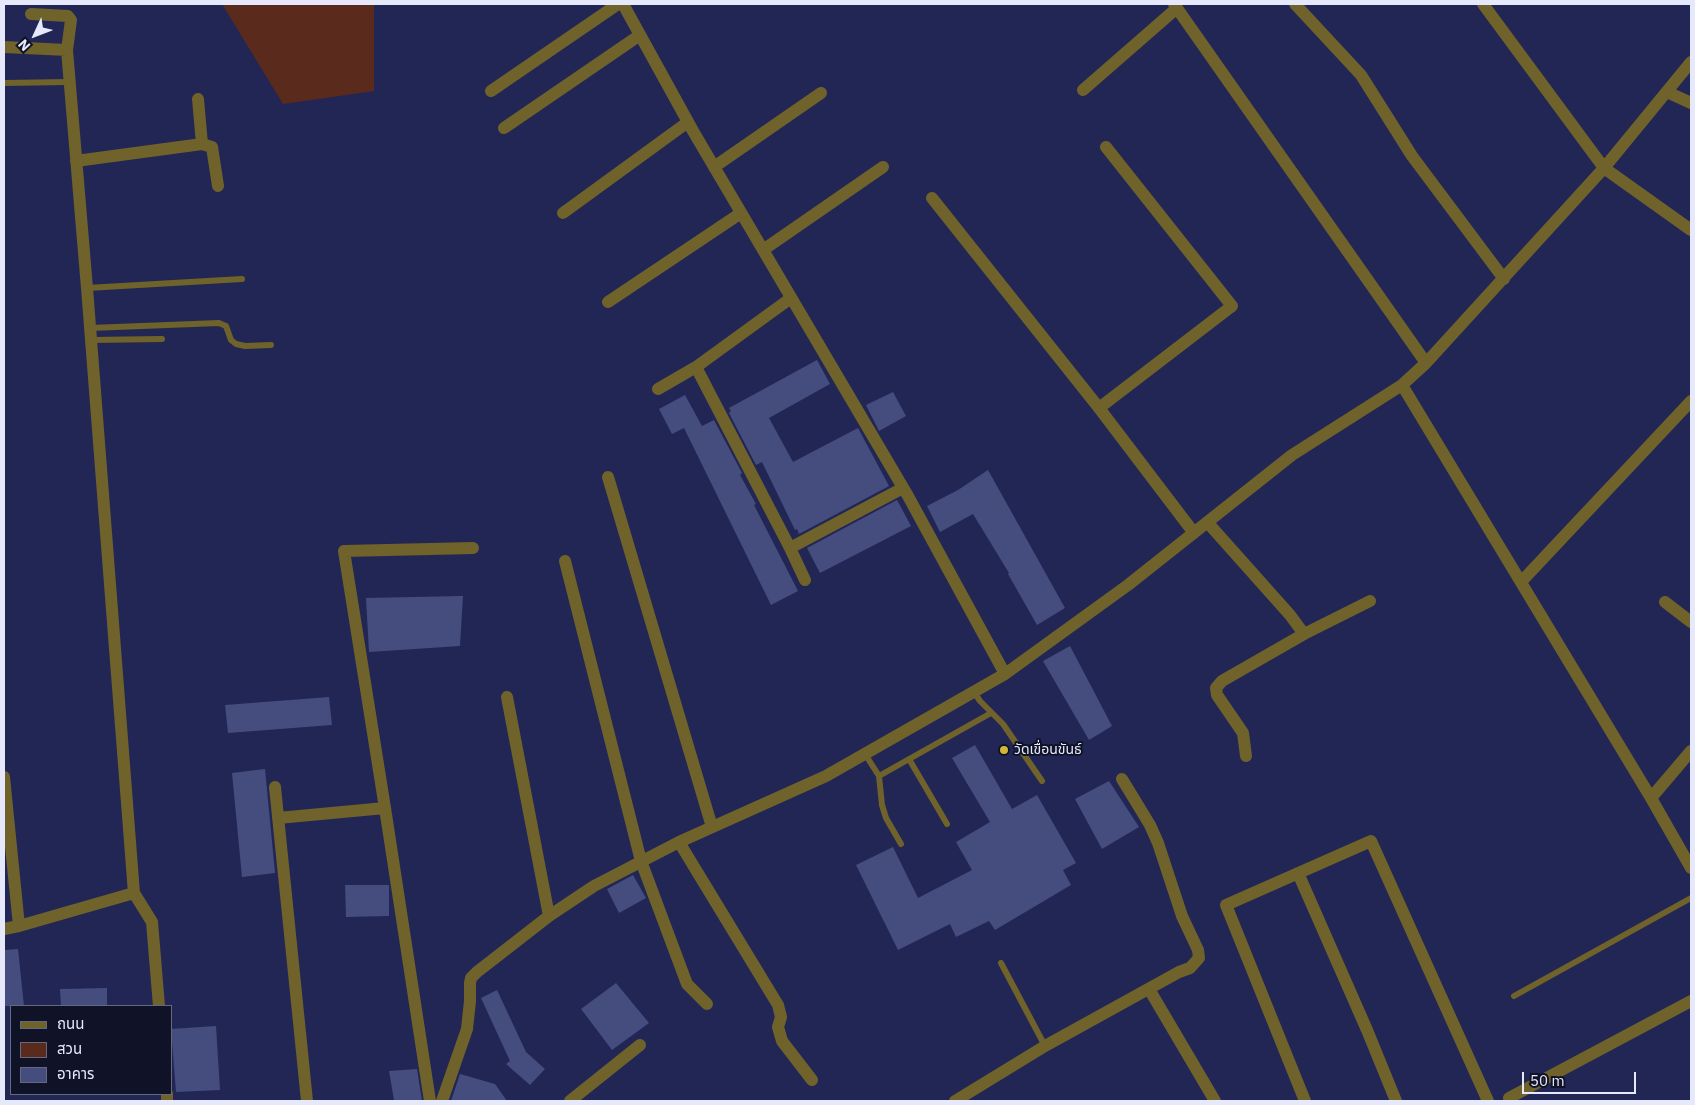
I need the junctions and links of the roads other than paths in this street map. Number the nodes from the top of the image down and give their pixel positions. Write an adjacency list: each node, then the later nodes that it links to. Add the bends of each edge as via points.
1 (618, 4): 14 (street)
2 (623, 4): 7 (street)
3 (1295, 4): 34 (street, via 1361,75 1412,156)
4 (1483, 4): 26 (street)
5 (1180, 7): 13 (street); 41 (street)
6 (31, 14): 9 (street, via 68,16 71,20)
7 (640, 35): 19 (street); 20 (street)
8 (4, 46): 9 (street)
9 (67, 50): 11 (street)
10 (1691, 62): 15 (street)
11 (69, 82): 12 (lane); 23 (street)
12 (4, 83)
13 (1083, 90)
14 (491, 91)
15 (1667, 92): 18 (street); 26 (street)
16 (821, 93): 24 (street)
17 (198, 99): 21 (street)
18 (1691, 103)
19 (688, 122): 24 (street); 29 (street)
20 (504, 128)
21 (202, 144): 23 (street); 27 (street, via 212,147)
22 (1106, 146): 46 (street, via 1232,306)
23 (76, 160): 35 (street)
24 (714, 167): 30 (street)
25 (883, 167): 32 (street)
26 (1604, 168): 31 (street); 34 (street)
27 (218, 186)
28 (932, 198): 46 (street)
29 (563, 212)
30 (741, 213): 32 (street); 37 (street)
31 (1691, 230)
32 (763, 250): 36 (street)
33 (242, 279): 35 (lane)
34 (1504, 279): 41 (street)
35 (87, 288): 38 (street)
36 (791, 298): 42 (street); 48 (street)
37 (608, 302)
38 (91, 334): 39 (lane); 40 (lane, via 219,323 226,326 236,344); 83 (street)
39 (162, 339)
40 (271, 345)
41 (1426, 363): 43 (street)
42 (696, 367): 44 (street); 52 (street)
43 (1402, 385): 49 (street, via 1292,455); 55 (street)
44 (658, 389)
45 (1691, 401): 55 (street)
46 (1099, 408): 50 (street)
47 (608, 478): 77 (street)
48 (903, 488): 52 (street); 60 (street)
49 (1208, 523): 50 (street); 59 (street)
50 (1194, 533): 60 (street)
51 (473, 548): 74 (street, via 344,551)
52 (790, 548): 54 (street)
53 (564, 561): 80 (street)
54 (805, 580)
55 (1521, 582): 73 (street)
56 (1370, 601): 59 (street)
57 (1665, 602): 58 (street)
58 (1691, 622)
59 (1304, 634): 66 (street, via 1222,681 1216,688 1217,695 1244,733)
60 (1005, 674): 61 (street)
61 (974, 692): 63 (lane); 65 (street)
62 (506, 696): 85 (street)
63 (991, 713): 67 (lane); 71 (lane, via 1004,724)
64 (1691, 751): 73 (street)
65 (865, 754): 68 (lane); 77 (street, via 826,776)
66 (1246, 756)
67 (910, 759): 68 (lane); 76 (lane)
68 (879, 776): 79 (lane, via 886,818)
69 (4, 777): 86 (street)
70 (1122, 779): 89 (street, via 1150,825 1182,916 1198,950 1198,958 1190,968)
71 (1042, 781)
72 (275, 787): 75 (street)
73 (1651, 798): 81 (street)
74 (386, 808): 75 (street); 99 (street)
75 (278, 818): 98 (street)
76 (946, 824)
77 (712, 827): 78 (street)
78 (679, 842): 80 (street); 96 (street, via 778,1005 778,1028 782,1041)
79 (901, 844)
80 (641, 861): 85 (street, via 594,886); 92 (street, via 687,984)
81 (1691, 868)
82 (1298, 873): 104 (street, via 1226,905); 105 (street); 106 (street, via 1371,841)
83 (134, 893): 86 (street); 93 (street, via 152,922)
84 (1691, 898): 90 (lane)
85 (549, 916): 100 (street, via 472,978 467,1029)
86 (19, 926): 87 (street)
87 (4, 929)
88 (1001, 963): 95 (lane)
89 (1149, 989): 95 (street); 103 (street)
90 (1514, 996)
91 (1691, 1001): 97 (street)
92 (707, 1004)
93 (159, 1005)
94 (640, 1045): 101 (street)
95 (1046, 1046): 102 (street)
96 (812, 1080)
97 (1509, 1098)
98 (307, 1101)
99 (430, 1101)
100 (442, 1101)
101 (570, 1101)
102 (955, 1101)
103 (1215, 1101)
104 (1305, 1101)
105 (1396, 1101)
106 (1488, 1101)

